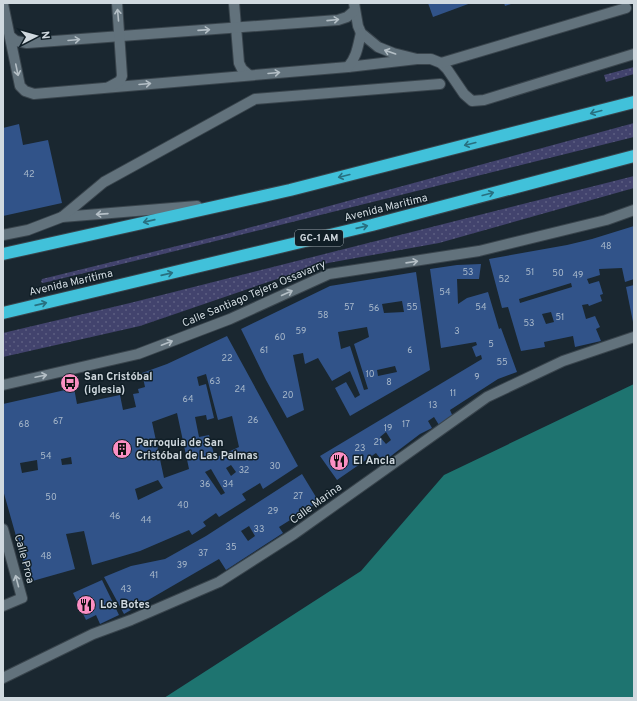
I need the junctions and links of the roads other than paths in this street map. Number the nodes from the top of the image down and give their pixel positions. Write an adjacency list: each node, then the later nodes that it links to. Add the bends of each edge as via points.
1 (117, 3): 8 (street, one-way to 1)
2 (234, 3): 6 (street)
3 (3, 7): 9 (street)
4 (354, 7): 6 (street, one-way to 4, via 338,20 348,17); 7 (street)
5 (626, 8): 13 (street)
6 (236, 28): 8 (street, one-way to 6); 15 (street, via 239,63 242,70)
7 (361, 33): 12 (street, one-way to 7, via 378,47); 14 (street, via 357,51)
8 (119, 36): 9 (street, one-way to 8, via 27,43); 17 (street, via 122,76 116,84)
9 (10, 39): 10 (street, via 9,46); 17 (street, one-way to 17, via 20,86 25,91 34,94)
10 (3, 50)
11 (634, 54): 13 (street, via 484,100 472,101)
12 (418, 59): 13 (street, via 431,59); 14 (street)
13 (441, 63)
14 (348, 67): 15 (street, one-way to 14)
15 (249, 75): 17 (street, one-way to 15)
16 (440, 84): 22 (street, via 255,99 104,182)
17 (108, 88)
18 (634, 102): 20 (highway, one-way to 20)
19 (634, 156): 25 (highway, Avenida Maritima / GC-1 AM, one-way to 19, via 372,225)
20 (225, 204): 22 (street, one-way to 22); 24 (highway, one-way to 24)
21 (634, 210): 27 (street, Calle Santiago Tejera Ossavarry, one-way to 21, via 138,354 230,319 329,274 479,251 606,220)
22 (62, 217): 23 (street, via 28,230)
23 (3, 235)
24 (3, 254)
25 (3, 313)
26 (634, 337): 30 (street, Calle Marina, via 563,361 487,397 294,534 219,582 93,634)
27 (3, 385)
28 (3, 529): 29 (street, Calle Proa, one-way to 28, via 22,598)
29 (3, 606)
30 (3, 678)

